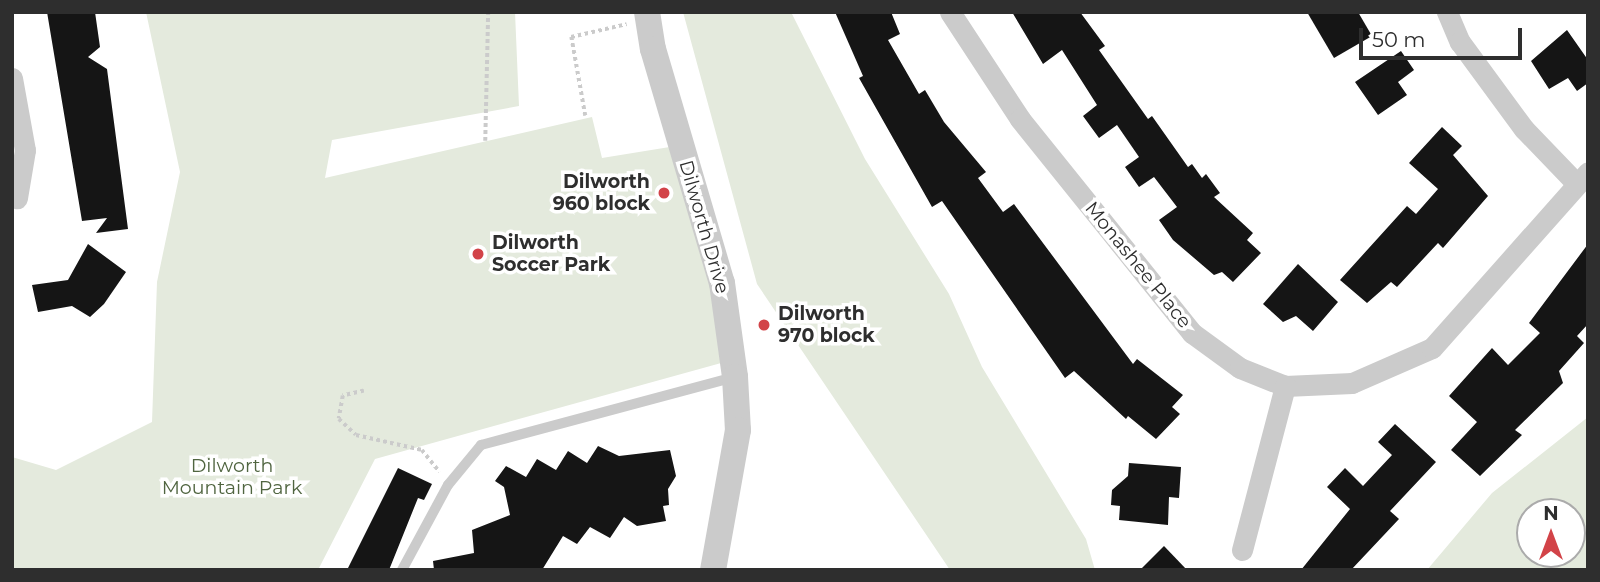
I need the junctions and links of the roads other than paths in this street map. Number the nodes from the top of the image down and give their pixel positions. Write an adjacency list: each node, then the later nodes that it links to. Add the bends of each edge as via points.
1 (950, 12): 8 (street, Monashee Place, via 1020,119 1192,333 1240,368)
2 (1447, 12): 5 (street, Monashee Place, via 1460,42 1524,129)
3 (648, 15): 7 (street, Dilworth Drive, via 653,48 722,283)
4 (12, 78): 6 (street, via 25,150)
5 (1582, 178): 8 (street, Monashee Place, via 1432,348 1352,383)
6 (17, 198)
7 (736, 377): 10 (lane, via 481,445 448,485); 11 (street, Dilworth Drive, via 738,430)
8 (1285, 386): 9 (street)
9 (1242, 550)
10 (402, 570)
11 (713, 570)

